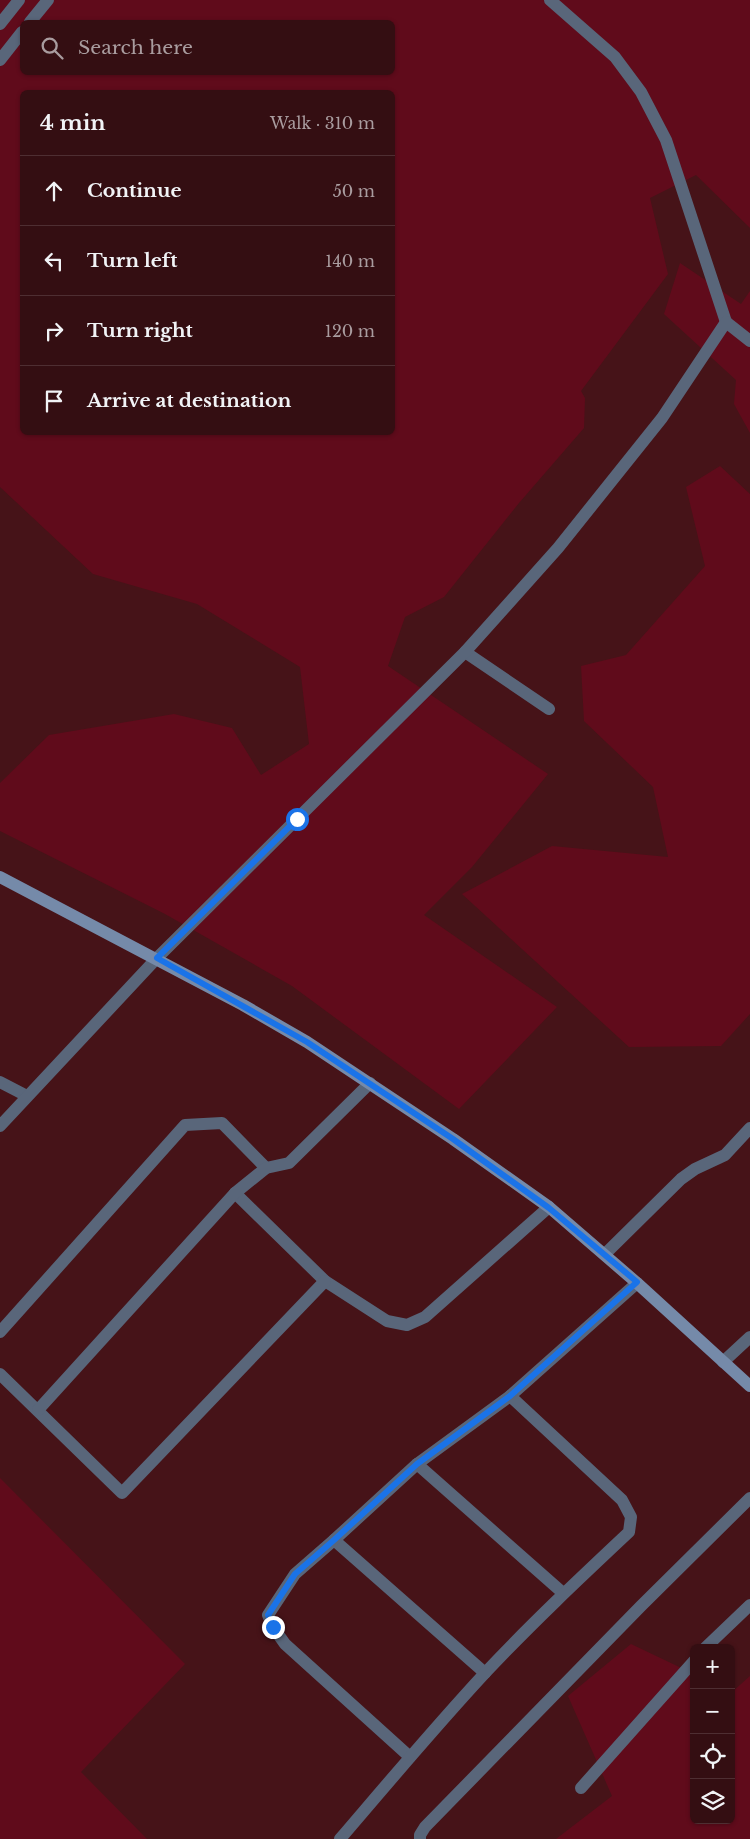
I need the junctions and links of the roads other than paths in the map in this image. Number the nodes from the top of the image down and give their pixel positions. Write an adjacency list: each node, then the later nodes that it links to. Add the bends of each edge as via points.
1 (19, 0): 5 (street)
2 (48, 0): 4 (street)
3 (550, 0): 8 (street, via 615,57 641,92 666,140)
4 (32, 20)
5 (0, 24)
6 (20, 35): 7 (street)
7 (0, 60)
8 (726, 322): 9 (street); 10 (street, via 662,418 558,548)
9 (750, 341)
10 (465, 652): 11 (street); 13 (street)
11 (549, 709)
12 (0, 877): 13 (main road)
13 (157, 958): 15 (main road, via 299,1038); 16 (street)
14 (0, 1082): 16 (street)
15 (370, 1083): 19 (street, via 289,1163); 21 (main road)
16 (27, 1096): 17 (street)
17 (0, 1126)
18 (750, 1128): 22 (street, via 725,1155 681,1179)
19 (266, 1168): 20 (street); 25 (street, via 222,1123 185,1125)
20 (235, 1193): 23 (street); 31 (street)
21 (549, 1208): 22 (main road); 23 (street, via 425,1317 407,1325 387,1321)
22 (605, 1254): 24 (main road)
23 (325, 1281): 31 (street, via 122,1493)
24 (637, 1282): 27 (main road); 30 (street)
25 (0, 1332)
26 (750, 1337): 27 (street)
27 (723, 1362): 29 (main road)
28 (0, 1374): 31 (street)
29 (750, 1386)
30 (510, 1396): 32 (street); 35 (street, via 622,1500 631,1518 628,1532)
31 (38, 1410)
32 (417, 1464): 34 (street); 35 (street)
33 (750, 1498): 43 (street, via 425,1827)
34 (334, 1540): 39 (street); 40 (street, via 295,1574 268,1615 285,1644)
35 (563, 1593): 39 (street)
36 (750, 1605): 37 (street)
37 (709, 1644)
38 (690, 1665): 41 (street)
39 (486, 1673): 40 (street)
40 (410, 1757): 42 (street)
41 (581, 1788)
42 (340, 1839)
43 (420, 1839)

